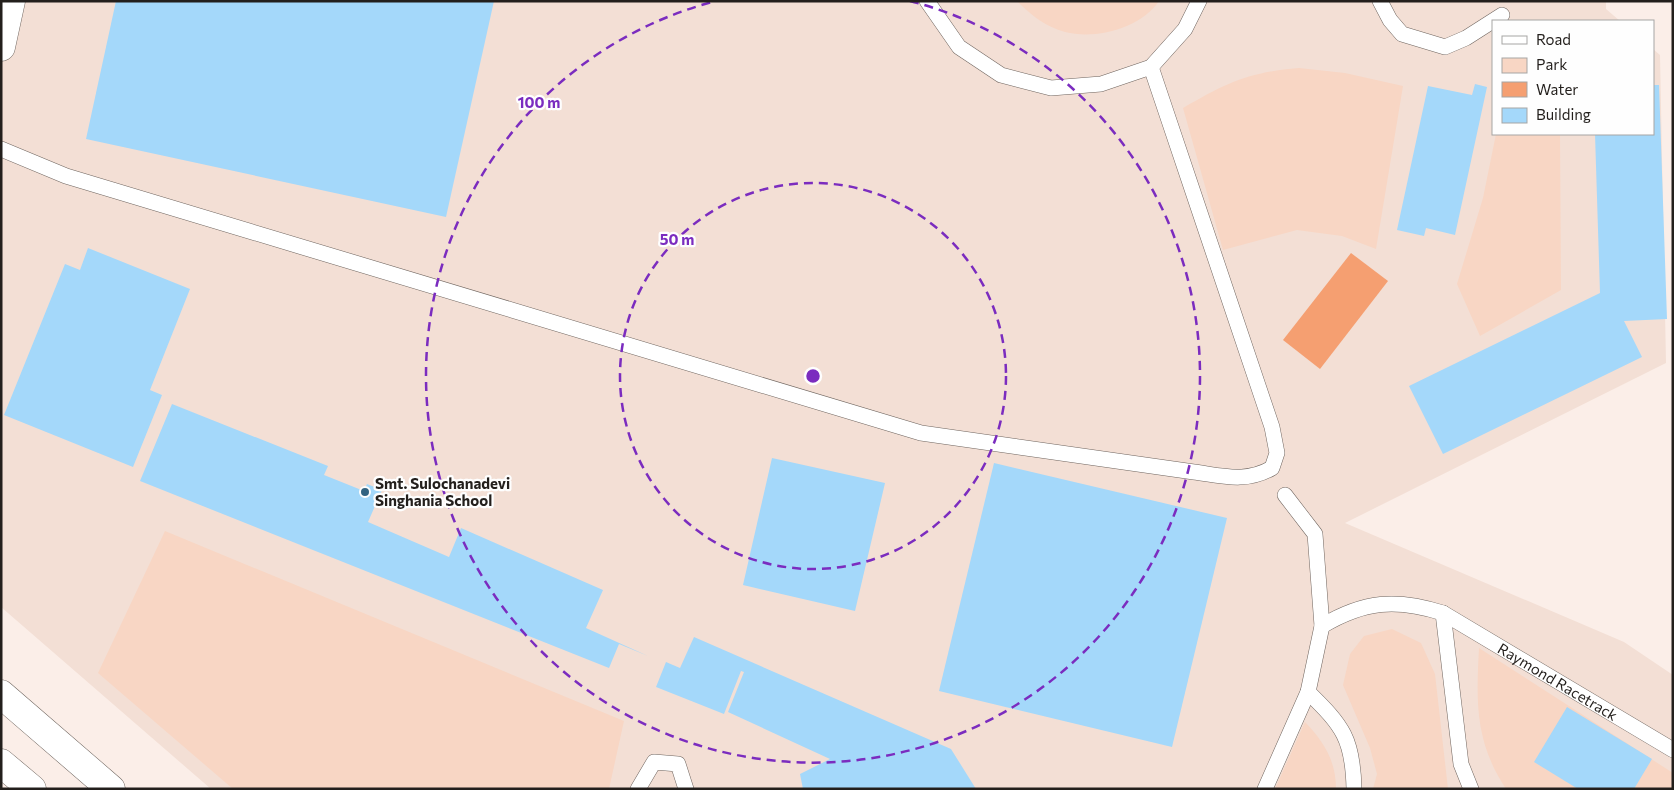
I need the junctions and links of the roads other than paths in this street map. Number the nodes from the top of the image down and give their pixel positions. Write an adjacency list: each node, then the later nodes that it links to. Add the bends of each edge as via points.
1 (11, 1): 8 (main road)
2 (927, 1): 9 (lane, via 959,47 1001,75 1051,88 1101,84)
3 (1199, 1): 9 (lane, via 1185,29)
4 (1380, 1): 7 (lane, via 1402,34 1446,47)
5 (1502, 15): 6 (lane)
6 (1494, 20)
7 (1492, 21)
8 (1, 47)
9 (1151, 67): 10 (lane, via 1272,427 1277,453 1272,468 1258,476 1194,472 921,433 66,176)
10 (1, 149)
11 (1285, 495): 13 (lane, via 1315,534)
12 (1443, 613): 13 (lane, Raymond Racetrack, via 1425,607 1377,604 1347,611); 16 (lane, Raymond Racetrack); 24 (lane, via 1461,764)
13 (1322, 626): 14 (lane)
14 (1308, 692): 22 (lane); 23 (lane, via 1335,718 1347,740 1353,760)
15 (1, 694): 19 (main road)
16 (1673, 750)
17 (1, 763): 18 (main road)
18 (32, 789)
19 (111, 789)
20 (638, 789): 21 (lane, via 654,762 678,764)
21 (686, 789)
22 (1265, 789)
23 (1354, 789)
24 (1471, 789)

